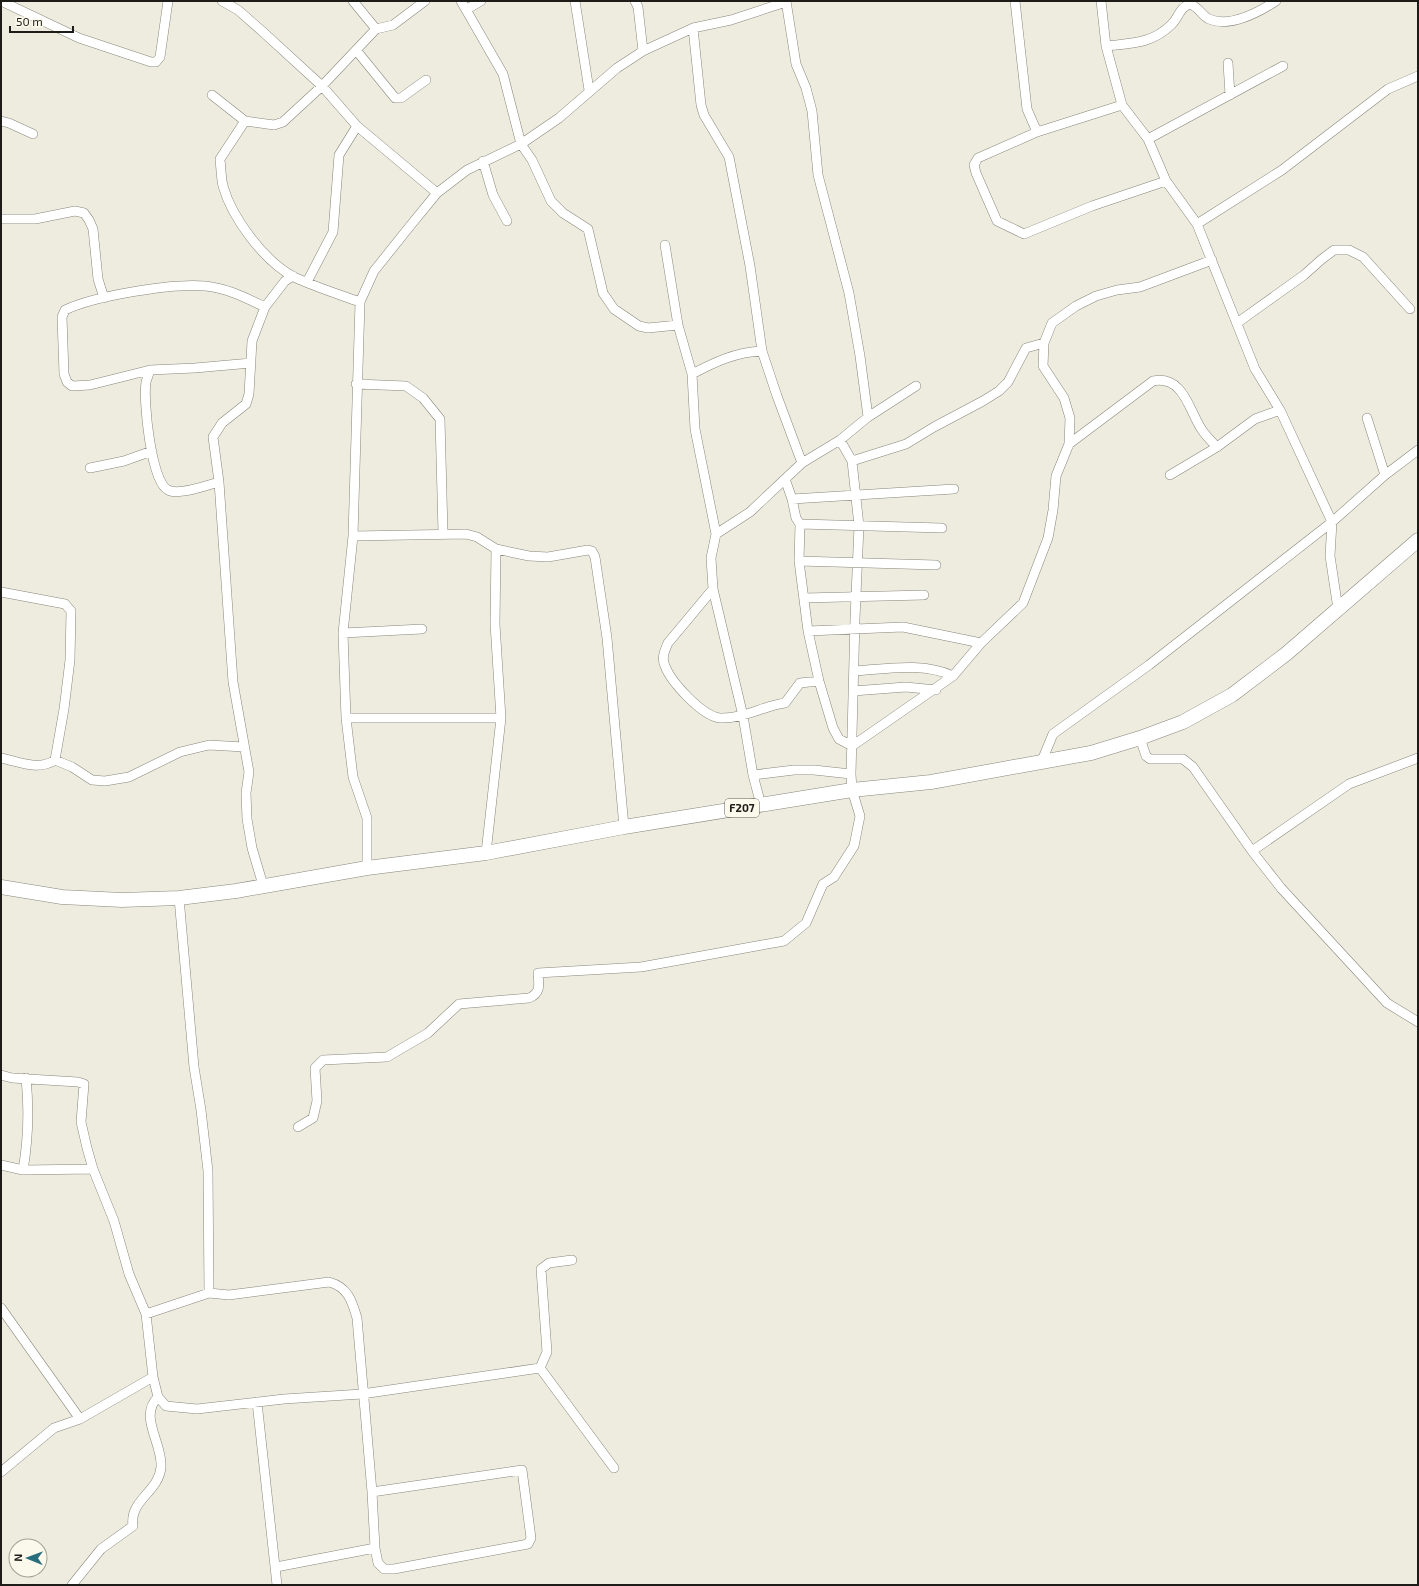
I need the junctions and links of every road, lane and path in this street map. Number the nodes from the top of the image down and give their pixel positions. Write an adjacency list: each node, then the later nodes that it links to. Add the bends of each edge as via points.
1 (1, 1): 2 (street, via 79,38 156,62 160,57)
2 (168, 1)
3 (222, 1): 24 (street, via 238,10)
4 (353, 1): 16 (street)
5 (425, 1): 16 (street, via 393,25)
6 (461, 1): 14 (street)
7 (480, 1): 14 (street)
8 (575, 1): 25 (street)
9 (635, 1): 19 (street, via 638,7)
10 (1015, 1): 32 (street, via 1027,110)
11 (1101, 1): 17 (street)
12 (786, 2): 15 (street, via 731,20); 60 (street, via 796,64 812,111 818,175 849,293)
13 (1273, 2): 17 (street, via 1240,18 1220,22 1208,19 1190,4 1178,12 1172,24 1148,40)
14 (467, 9): 35 (street, via 503,74)
15 (693, 28): 19 (street); 53 (street, via 701,105 704,115 729,157 735,183)
16 (376, 29): 18 (street)
17 (1106, 46): 28 (street)
18 (356, 50): 23 (street, via 395,98 401,98); 24 (street)
19 (643, 51): 25 (street)
20 (1228, 63): 27 (street)
21 (1283, 66): 27 (street)
22 (1418, 76): 41 (street, via 1388,89 1282,170)
23 (426, 80)
24 (322, 86): 30 (street, via 283,122 274,125); 31 (street)
25 (589, 90): 35 (street, via 559,118)
26 (212, 95): 30 (street)
27 (1230, 95): 34 (street)
28 (1122, 105): 32 (street); 34 (street)
29 (1, 121): 33 (street, via 9,122)
30 (245, 121): 44 (street, via 220,159 224,187 235,212 256,244 267,257)
31 (357, 126): 38 (street); 45 (street, via 339,155 333,232)
32 (1037, 132): 37 (street, via 978,158 974,165 997,221 1024,234 1092,206)
33 (34, 134)
34 (1148, 140): 37 (street)
35 (521, 144): 36 (street); 51 (street, via 532,160 551,201 588,229 603,293 614,309 639,326 648,328)
36 (483, 161): 38 (street); 40 (street, via 493,195)
37 (1166, 182): 41 (street)
38 (437, 193): 47 (street, via 374,271)
39 (1, 219): 46 (street, via 35,219 75,211 84,213 92,229 98,279)
40 (508, 221)
41 (1197, 224): 43 (street)
42 (666, 245): 51 (street)
43 (1212, 260): 50 (street); 52 (street, via 1140,287 1096,296 1052,323)
44 (292, 276): 45 (street); 48 (street)
45 (307, 282): 47 (street)
46 (104, 298): 48 (street, via 170,287 206,286 234,292); 55 (street, via 65,310 62,317 62,342 67,382 72,386 90,385)
47 (360, 302): 57 (street)
48 (265, 307): 54 (street, via 252,341)
49 (1410, 309): 50 (street, via 1363,257 1349,250 1334,250)
50 (1237, 323): 59 (street, via 1255,369)
51 (678, 325): 56 (street)
52 (1044, 343): 63 (street, via 1043,366 1064,398 1070,418); 67 (street, via 1026,348 1008,382 983,401 906,444)
53 (762, 351): 56 (street, via 745,352 722,359); 68 (street)
54 (251, 363): 55 (street); 73 (street, via 246,404 222,423 213,437)
55 (150, 370): 66 (street, via 146,382 146,401)
56 (692, 374): 82 (street, via 695,429)
57 (356, 384): 81 (street, via 406,386 423,398 440,419); 83 (street)
58 (916, 386): 60 (street)
59 (1280, 410): 64 (street, via 1255,419); 77 (street)
60 (868, 417): 62 (street)
61 (1367, 418): 70 (street)
62 (840, 440): 67 (street); 68 (street)
63 (1069, 444): 64 (street, via 1153,381 1165,380 1184,394 1202,430); 99 (street, via 1056,476 1048,538 1023,603)
64 (1216, 447): 71 (street)
65 (1418, 450): 70 (street)
66 (152, 451): 69 (street, via 124,461); 73 (street, via 156,473 163,487 169,491 176,493)
67 (852, 461): 75 (street)
68 (802, 463): 72 (street)
69 (90, 468)
70 (1385, 475): 77 (street)
71 (1170, 476)
72 (784, 479): 76 (street); 82 (street, via 750,512)
73 (218, 482): 109 (street, via 233,682)
74 (954, 489): 75 (street)
75 (856, 494): 76 (street); 79 (street)
76 (792, 499): 78 (street)
77 (1332, 522): 94 (street, via 1330,556); 114 (street, via 1149,665 1053,734)
78 (800, 524): 79 (street); 86 (street)
79 (859, 526): 80 (street); 87 (street)
80 (942, 528)
81 (443, 533): 83 (street); 85 (street, via 477,537)
82 (716, 534): 89 (street, via 711,558)
83 (353, 536): 98 (street)
84 (1418, 540): 94 (main road, F207)
85 (496, 548): 107 (street, via 495,624); 119 (street, via 529,556 548,557 588,550 595,557 607,638)
86 (800, 560): 87 (street); 93 (street)
87 (857, 563): 88 (street); 91 (street)
88 (936, 565)
89 (713, 589): 105 (street); 105 (street, via 668,642 663,653 664,665 679,689 710,715 719,718)
90 (1, 592): 113 (street, via 65,604 71,611 70,660)
91 (856, 596): 92 (street); 93 (street); 96 (street)
92 (924, 596)
93 (804, 598): 97 (street)
94 (1338, 609): 108 (main road, F207, via 1286,654 1232,695 1183,722)
95 (422, 629): 98 (street)
96 (854, 629): 97 (street); 99 (street, via 903,627); 100 (street)
97 (808, 631): 102 (street)
98 (344, 634): 106 (street)
99 (981, 643): 101 (street)
100 (854, 670): 101 (street, via 914,667 942,671); 104 (street)
101 (953, 676): 103 (street)
102 (819, 681): 105 (street, via 800,683 785,703 774,704); 110 (street, via 833,728 839,739)
103 (936, 690): 104 (street, via 906,687); 110 (street)
104 (853, 691): 110 (street)
105 (743, 716): 116 (street)
106 (346, 718): 107 (street); 122 (street, via 353,776 367,818)
107 (501, 718): 121 (street)
108 (1140, 738): 114 (main road, F207, via 1091,753); 120 (street, via 1146,756 1150,759 1183,759 1193,767)
109 (244, 746): 113 (street, via 209,746 180,752 129,777 105,781 92,780); 123 (street, via 249,772 246,793 247,819)
110 (852, 746): 115 (street)
111 (1, 758): 113 (street, via 33,766 47,765)
112 (1418, 758): 120 (street, via 1349,784)
113 (55, 760)
114 (1040, 763): 117 (main road, F207, via 931,782)
115 (851, 774): 116 (street, via 794,770); 117 (street)
116 (753, 775): 118 (street)
117 (852, 790): 118 (main road, F207); 129 (street, via 860,816 854,846 834,877 823,884 806,923 784,940 640,967 538,974 539,990 535,996 459,1004 428,1033 387,1058 323,1060 315,1068 317,1101 313,1118)
118 (761, 805): 119 (main road, F207)
119 (624, 827): 121 (main road, F207)
120 (1252, 851): 126 (street, via 1281,888 1387,1003)
121 (486, 853): 122 (main road, F207)
122 (367, 868): 123 (main road, F207)
123 (263, 885): 125 (main road, F207)
124 (1, 887): 125 (main road, F207, via 69,898)
125 (179, 898): 134 (street, via 194,1067 208,1171)
126 (1418, 1022)
127 (1, 1074): 128 (street, via 12,1078)
128 (26, 1078): 131 (street, via 84,1084 81,1122); 132 (street, via 28,1144)
129 (298, 1128)
130 (1, 1164): 132 (street)
131 (93, 1169): 132 (street); 136 (street, via 114,1221 129,1274)
132 (23, 1170)
133 (572, 1260): 137 (street, via 549,1263 541,1269 547,1352)
134 (209, 1293): 136 (street); 139 (street, via 229,1296 329,1282 344,1288 349,1294 357,1318)
135 (1, 1308): 142 (street)
136 (146, 1314): 138 (street)
137 (540, 1368): 139 (street); 143 (street)
138 (153, 1377): 140 (street); 142 (street)
139 (362, 1394): 141 (street); 145 (street)
140 (158, 1397): 141 (street, via 166,1406 197,1409); 148 (street, via 152,1403 150,1412 151,1425 162,1460 160,1478 136,1507 132,1518 133,1526 101,1549)
141 (257, 1402): 147 (street)
142 (80, 1419): 144 (street, via 54,1428)
143 (614, 1468)
144 (1, 1471)
145 (372, 1492): 146 (street); 146 (street, via 522,1470 531,1531 528,1544 394,1569 384,1569 378,1563)
146 (375, 1548): 147 (street)
147 (276, 1567): 149 (street)
148 (72, 1585)
149 (277, 1585)

